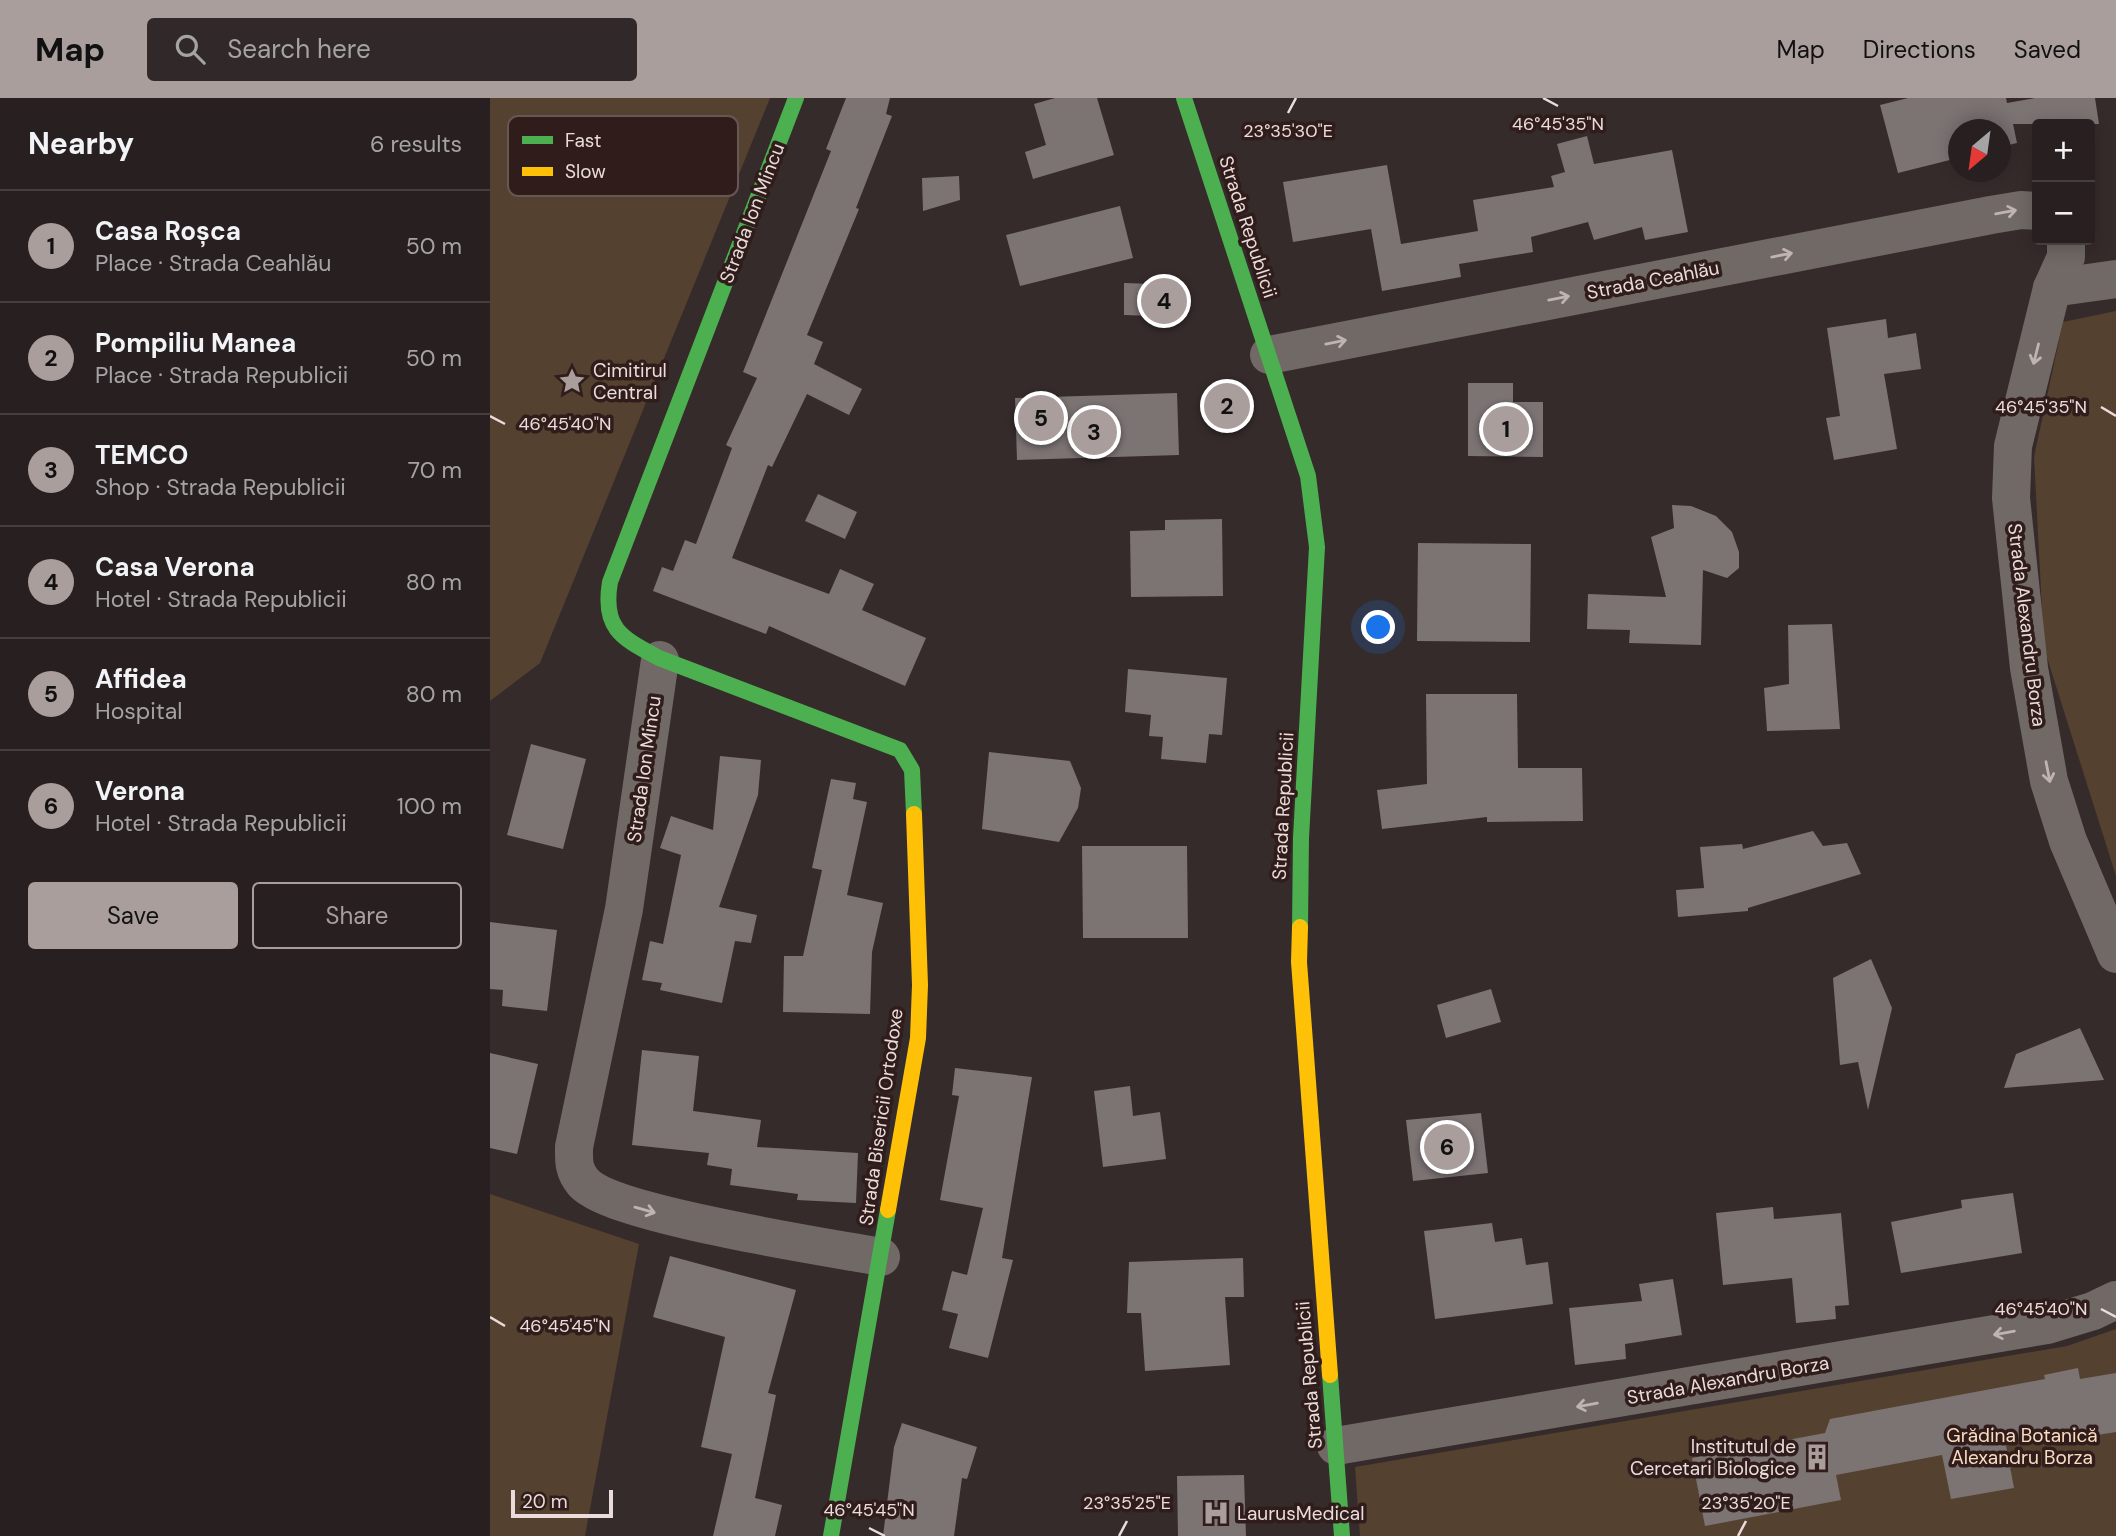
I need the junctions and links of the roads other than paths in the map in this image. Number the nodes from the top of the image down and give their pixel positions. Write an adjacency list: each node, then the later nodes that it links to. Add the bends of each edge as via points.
1 (796, 98): 8 (street, Strada Ion Mincu, via 610,582 607,607 615,628)
2 (1184, 98): 7 (street, Strada Republicii)
3 (2032, 211): 7 (street, Strada Ceahlău, one-way to 3)
4 (2066, 245): 6 (street, via 2066,257)
5 (2116, 279): 6 (street)
6 (2052, 288): 9 (street, Strada Alexandru Borza, one-way to 9, via 2013,446 2011,498 2029,668 2049,781 2068,841)
7 (1269, 355): 12 (street, Strada Republicii, via 1315,510 1299,962)
8 (660, 660): 10 (street, Strada Bisericii Ortodoxe, via 878,739 900,750 910,762 916,809 918,1038); 10 (street, Strada Ion Mincu, one-way to 10, via 624,909 574,1147 574,1166 583,1183 614,1200 664,1215)
9 (2116, 954)
10 (881, 1257): 13 (street, Strada Bisericii Ortodoxe)
11 (2116, 1300): 12 (street, Strada Alexandru Borza, one-way to 12, via 2046,1325)
12 (1336, 1446): 14 (street, Strada Republicii)
13 (831, 1536)
14 (1342, 1536)

